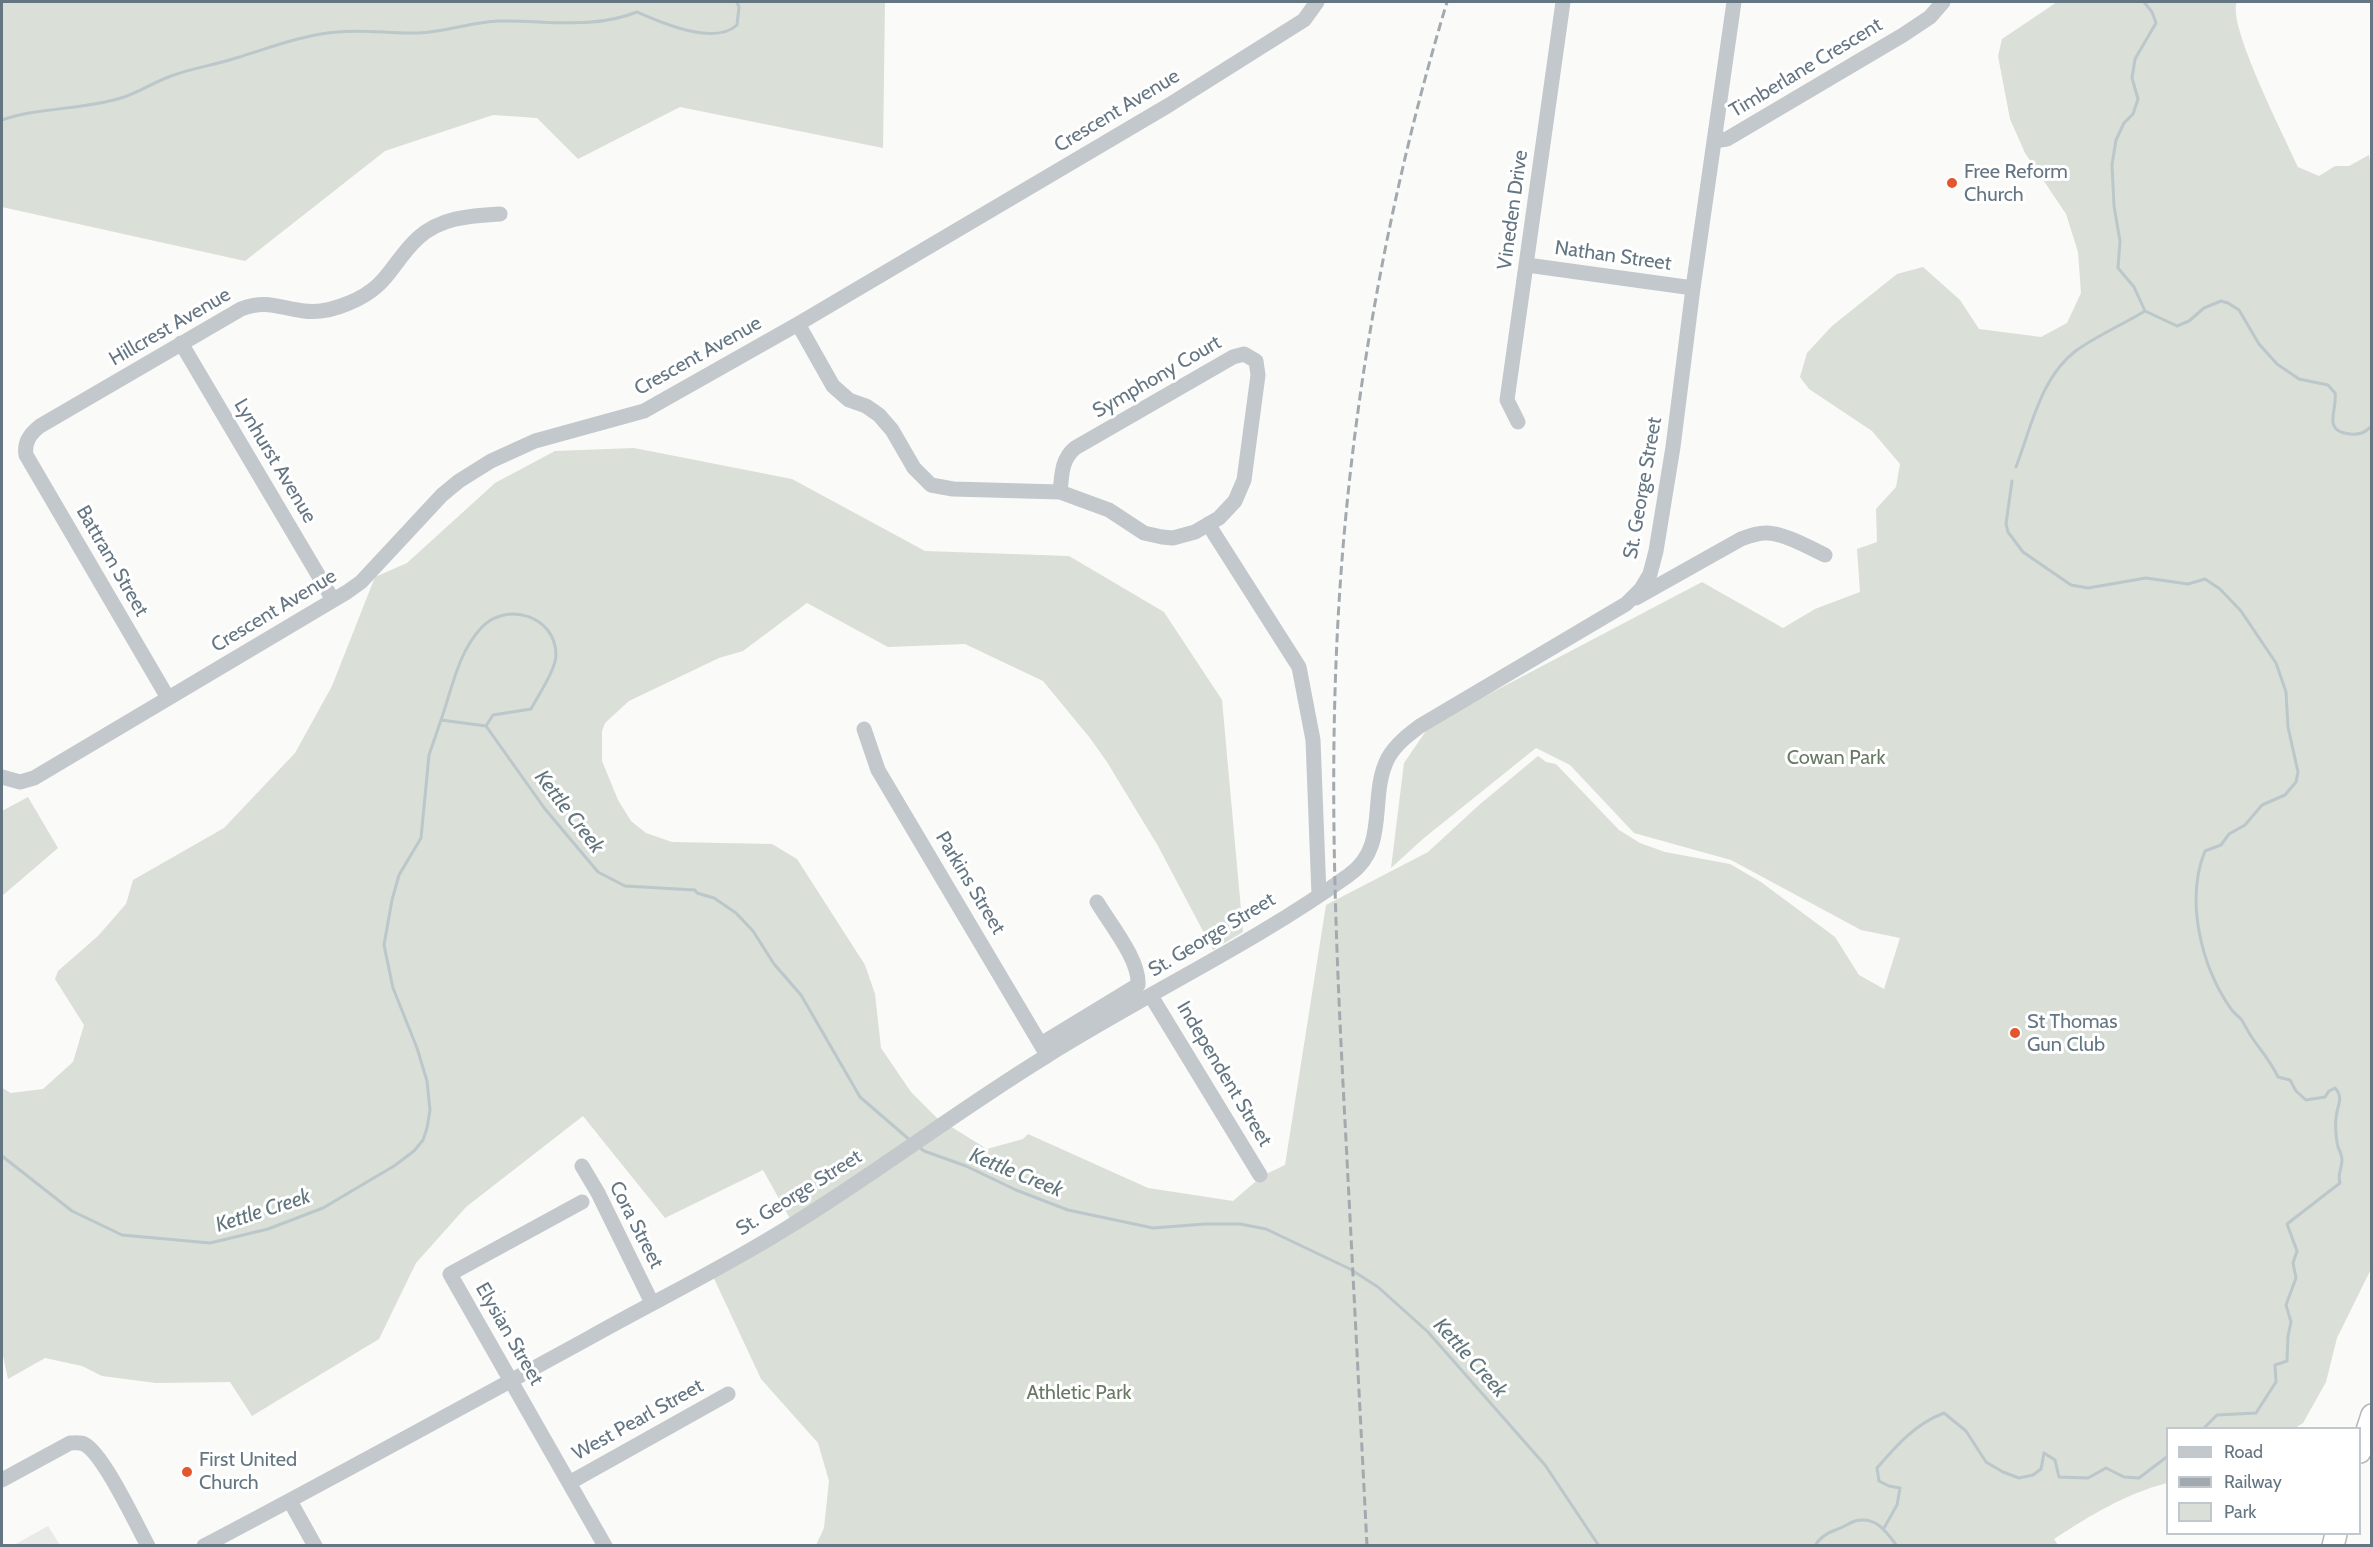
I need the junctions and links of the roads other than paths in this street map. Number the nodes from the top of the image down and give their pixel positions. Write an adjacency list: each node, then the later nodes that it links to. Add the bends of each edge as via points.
1 (1317, 2): 9 (street, Crescent Avenue, via 1304,20 1168,105)
2 (1563, 2): 7 (street, Vineden Drive)
3 (1734, 2): 5 (street, St. George Street)
4 (1943, 2): 5 (street, Timberlane Crescent, via 1930,17 1903,35 1727,140)
5 (1714, 141): 8 (street, St. George Street)
6 (500, 214): 10 (street, Hillcrest Avenue, via 467,216 434,227 413,243 385,280 346,305 311,311 272,303 249,306)
7 (1527, 265): 8 (street, Nathan Street); 11 (street, Vineden Drive, via 1507,400)
8 (1693, 288): 17 (street, St. George Street, via 1654,560 1641,590)
9 (798, 324): 13 (street, Symphony Court, via 833,386 849,400 879,415 914,468 931,485); 16 (street, Crescent Avenue, via 645,411 535,441 491,460 450,488 361,582)
10 (182, 343): 12 (street, Hillcrest Avenue, via 40,426); 16 (street, Lynhurst Avenue)
11 (1518, 422)
12 (26, 443): 18 (street, Battram Street, via 26,455)
13 (1060, 492): 14 (street, Symphony Court, via 1109,510 1151,536 1185,536); 14 (street, Symphony Court, via 1063,465 1075,448 1244,354 1256,361 1258,371 1244,480 1228,510)
14 (1208, 524): 21 (street, via 1299,668 1312,740)
15 (1825, 555): 17 (street, via 1764,532 1741,539)
16 (333, 600): 18 (street, Crescent Avenue)
17 (1626, 604): 21 (street, St. George Street, via 1420,726 1400,742 1382,773 1375,839 1369,853 1357,869)
18 (168, 698): 20 (street, Crescent Avenue, via 34,778 20,782)
19 (864, 729): 24 (street, Parkins Street, via 878,770)
20 (4, 778)
21 (1319, 895): 23 (street, St. George Street)
22 (1097, 902): 24 (street, via 1139,974 1138,985)
23 (1151, 996): 24 (street, St. George Street); 26 (street, Independent Street)
24 (1044, 1050): 28 (street, St. George Street, via 785,1230)
25 (582, 1166): 28 (street, Cora Street)
26 (1260, 1175)
27 (582, 1202): 29 (street, Elysian Street, via 450,1274)
28 (652, 1303): 29 (street, St. George Street)
29 (511, 1380): 34 (street, Elysian Street); 35 (street, St. George Street)
30 (728, 1394): 34 (street, West Pearl Street)
31 (2372, 1415): 32 (highway)
32 (2361, 1449)
33 (2, 1480): 36 (street, via 70,1443 82,1443 94,1451 105,1467)
34 (569, 1483): 39 (street, Elysian Street)
35 (290, 1501): 37 (street, St. George Street); 38 (street)
36 (148, 1545)
37 (204, 1545)
38 (315, 1545)
39 (605, 1545)

